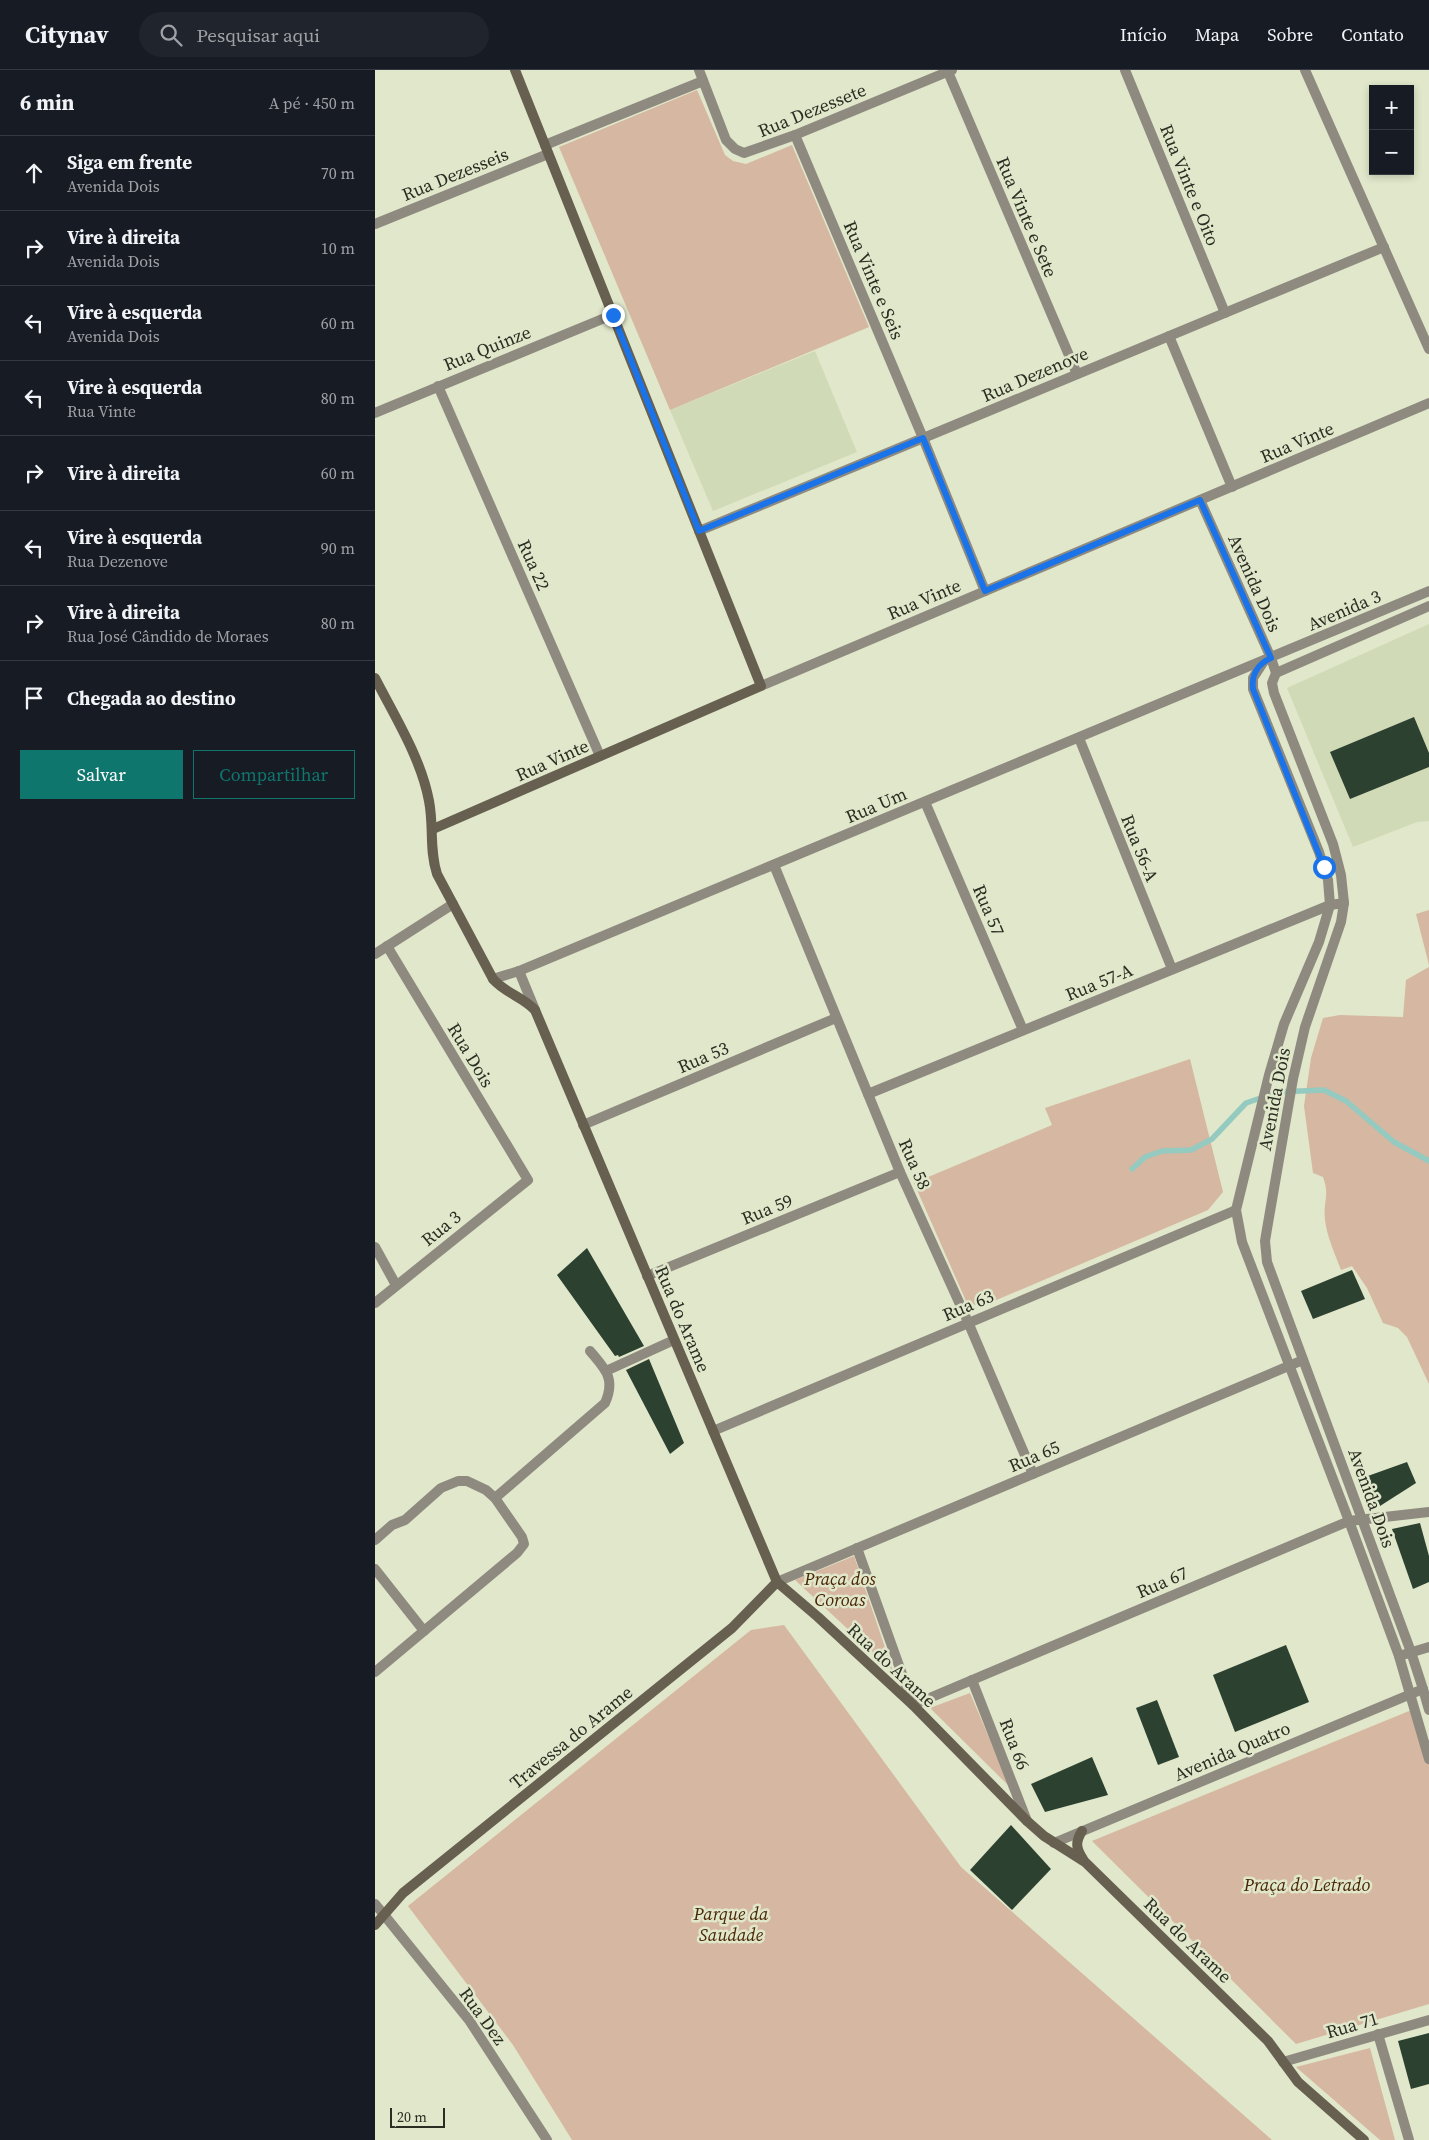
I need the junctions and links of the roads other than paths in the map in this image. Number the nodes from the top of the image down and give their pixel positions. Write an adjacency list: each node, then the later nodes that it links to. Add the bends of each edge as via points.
1 (515, 70): 8 (main road)
2 (699, 70): 6 (street)
3 (1125, 70): 11 (street, Rua Vinte e Oito)
4 (1305, 70): 10 (street)
5 (950, 71): 7 (street, Rua Dezessete); 15 (street, Rua Vinte e Sete)
6 (703, 81): 7 (street, Rua Dezessete, via 727,140 738,152 750,152); 8 (street, Rua Dezesseis)
7 (795, 136): 19 (street, Rua Vinte e Seis)
8 (546, 149): 9 (street, Rua Dezesseis); 12 (main road)
9 (375, 224)
10 (1384, 247): 11 (street, Rua Dezenove); 14 (street)
11 (1225, 313): 13 (street, Rua Dezenove)
12 (613, 315): 16 (street, Rua Quinze); 22 (main road)
13 (1169, 336): 15 (street, Rua Dezenove); 20 (street)
14 (1429, 349)
15 (1077, 374): 19 (street, Rua Dezenove)
16 (438, 386): 18 (street, Rua Quinze); 31 (street, Rua 22)
17 (1429, 403): 20 (street, Rua Vinte)
18 (375, 413)
19 (923, 438): 22 (street, Rua Dezenove); 23 (street, Rua Vinte e Seis)
20 (1232, 487): 21 (street, Rua Vinte)
21 (1200, 500): 23 (street, Rua Vinte); 26 (street, Avenida Dois)
22 (699, 531): 29 (main road)
23 (985, 591): 29 (street, Rua Vinte)
24 (1429, 591): 26 (street, Avenida 3)
25 (1429, 606): 27 (street, Avenida 3)
26 (1267, 660): 27 (street, Avenida Dois); 30 (street, Rua Um); 37 (street, Avenida Dois, via 1253,678 1253,689 1319,852 1328,880)
27 (1275, 673): 35 (street, Avenida Dois, via 1274,693 1333,844)
28 (375, 678): 33 (main road, via 421,772)
29 (761, 686): 31 (main road, Rua Vinte)
30 (1079, 738): 32 (street, Rua Um); 40 (street, Rua 56-A)
31 (600, 756): 33 (main road, Rua Vinte)
32 (925, 802): 34 (street, Rua Um); 45 (street, Rua 57)
33 (433, 829): 36 (main road, via 433,864)
34 (774, 865): 41 (street, Rua Um); 44 (street, Rua 58)
35 (1344, 903): 37 (street, Rua 57-A); 58 (street, Avenida Dois, via 1341,922 1305,1027 1285,1115 1267,1229 1266,1252 1270,1271)
36 (453, 904): 38 (street); 42 (main road)
37 (1331, 905): 40 (street, Rua 57-A); 50 (street, Avenida Dois, via 1284,1024)
38 (387, 946): 39 (street); 49 (street, Rua Dois)
39 (375, 954)
40 (1172, 969): 45 (street, Rua 57-A)
41 (519, 971): 42 (street, Rua Um); 43 (street)
42 (493, 979): 43 (main road)
43 (535, 1010): 47 (main road, Rua do Arame)
44 (836, 1018): 46 (street, Rua 58); 47 (street, Rua 53)
45 (1023, 1030): 46 (street, Rua 57-A)
46 (868, 1094): 48 (street, Rua 58)
47 (583, 1125): 52 (main road, Rua do Arame)
48 (900, 1172): 52 (street, Rua 59); 55 (street, Rua 58)
49 (528, 1180): 53 (street, Rua 3)
50 (1235, 1210): 55 (street, Rua 63); 59 (street, Avenida Dois, via 1242,1242)
51 (375, 1247): 53 (street)
52 (647, 1276): 56 (main road, Rua do Arame)
53 (396, 1285): 54 (street, Rua 3)
54 (375, 1302)
55 (968, 1322): 61 (street, Rua 63); 62 (street, Rua 58)
56 (674, 1340): 60 (street); 61 (main road, Rua do Arame)
57 (590, 1351): 60 (street)
58 (1303, 1360): 59 (street, Rua 65); 65 (street, Avenida Dois)
59 (1290, 1366): 62 (street, Rua 65); 66 (street, Avenida Dois)
60 (607, 1372): 63 (street, via 610,1388 605,1402)
61 (713, 1431): 70 (main road, Rua do Arame)
62 (1033, 1474): 68 (street, Rua 65)
63 (495, 1498): 67 (street, via 477,1485 458,1481 441,1488 405,1520 392,1525); 71 (street, via 522,1538 522,1548)
64 (1429, 1512): 65 (street, Rua 67)
65 (1363, 1519): 66 (street, Rua 67); 73 (street, Avenida Dois)
66 (1349, 1520): 74 (street, Avenida Dois); 76 (street, Rua 67)
67 (375, 1540)
68 (857, 1548): 70 (street, Rua 65); 79 (street)
69 (375, 1569): 71 (street)
70 (777, 1582): 79 (main road, Rua do Arame); 87 (main road, Travessa do Arame, via 732,1628 403,1893)
71 (424, 1631): 75 (street)
72 (1429, 1647): 73 (street)
73 (1411, 1652): 74 (street); 77 (street, Avenida Dois)
74 (1399, 1656): 78 (street, Avenida Dois)
75 (375, 1672)
76 (972, 1680): 79 (street, Rua 67); 82 (street, Rua 66)
77 (1423, 1689): 78 (street, Avenida Quatro); 80 (street, Avenida Dois)
78 (1410, 1694): 81 (street, Avenida Dois); 83 (street, Avenida Quatro)
79 (913, 1705): 82 (main road, Rua do Arame)
80 (1429, 1710)
81 (1429, 1759)
82 (1027, 1821): 84 (main road, Rua do Arame)
83 (1082, 1831): 84 (street, Avenida Quatro); 85 (main road, via 1076,1845)
84 (1054, 1843): 85 (main road, Rua do Arame)
85 (1085, 1862): 91 (main road, Rua do Arame, via 1268,2041)
86 (375, 1904): 87 (street, Rua Dez)
87 (385, 1916): 88 (main road); 92 (street, Rua Dez, via 469,2020)
88 (375, 1925)
89 (1429, 2020): 90 (street, Rua 71)
90 (1378, 2034): 91 (street, Rua 71); 94 (street)
91 (1283, 2062): 93 (main road, Rua do Arame, via 1298,2082)
92 (547, 2140)
93 (1364, 2140)
94 (1409, 2140)

